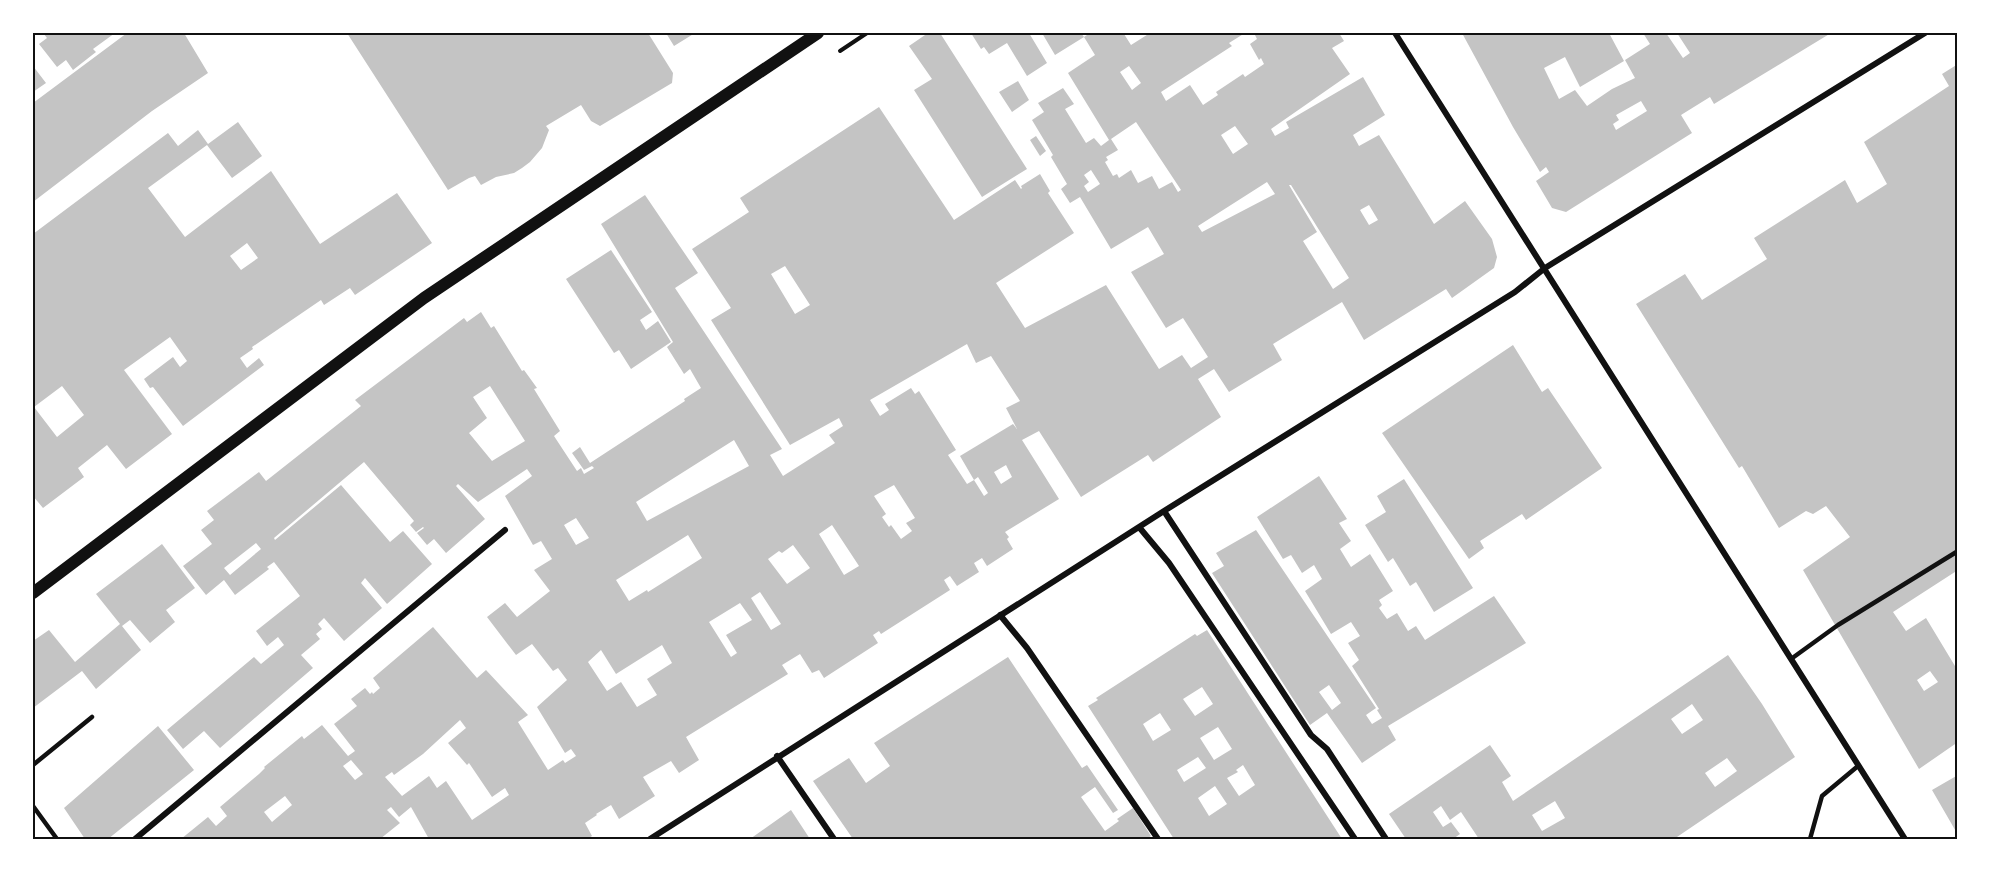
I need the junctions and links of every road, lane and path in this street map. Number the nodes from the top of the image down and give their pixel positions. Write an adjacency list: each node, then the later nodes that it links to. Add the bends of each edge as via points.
1 (818, 33): 11 (main road, via 424,298)
2 (867, 33): 5 (path)
3 (1395, 33): 6 (street)
4 (1925, 33): 6 (street)
5 (838, 53)
6 (1545, 268): 7 (street, via 1515,292); 13 (street)
7 (1164, 511): 8 (street); 25 (street, via 1311,735 1327,749)
8 (1139, 527): 12 (street); 24 (street, via 1169,563)
9 (505, 530): 20 (street)
10 (1958, 551): 13 (lane, via 1838,625)
11 (33, 593)
12 (1000, 615): 15 (street); 23 (street, via 1027,648)
13 (1791, 659): 17 (street)
14 (92, 717): 16 (lane)
15 (777, 756): 21 (street); 22 (street)
16 (33, 765)
17 (1858, 766): 26 (lane, via 1822,796); 27 (street)
18 (33, 806): 19 (lane)
19 (57, 839)
20 (135, 839)
21 (650, 839)
22 (834, 839)
23 (1158, 839)
24 (1355, 839)
25 (1386, 839)
26 (1809, 839)
27 (1905, 839)

